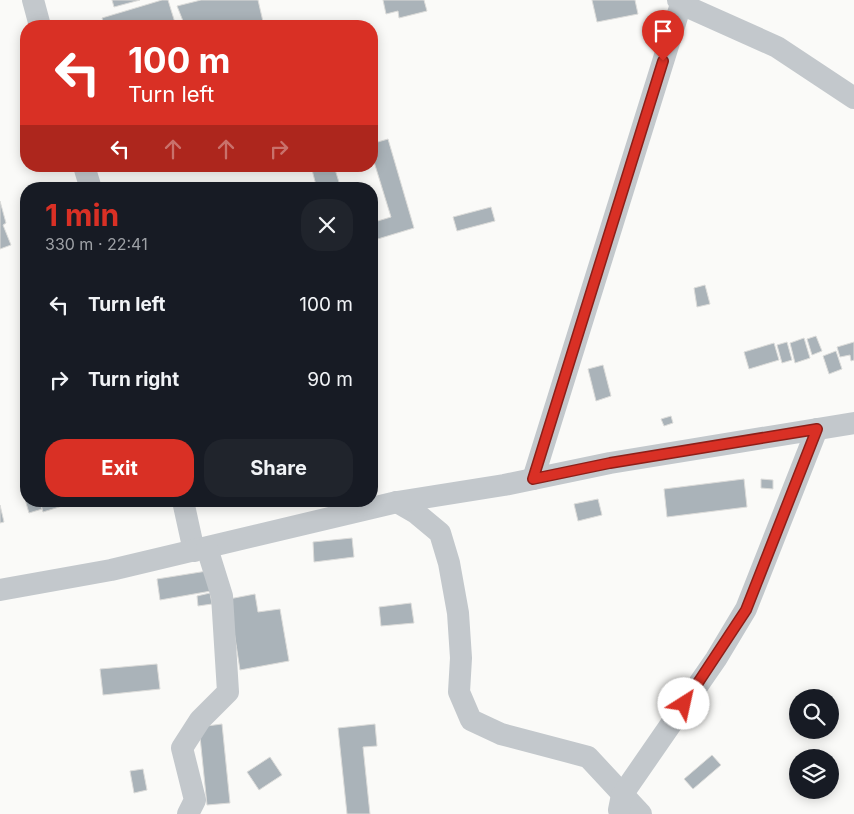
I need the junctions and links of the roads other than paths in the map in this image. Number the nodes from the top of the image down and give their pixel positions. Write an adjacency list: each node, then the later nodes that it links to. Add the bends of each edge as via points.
1 (33, 0): 3 (street)
2 (680, 2): 4 (street, via 777,47); 7 (street)
3 (38, 20)
4 (854, 98)
5 (854, 423): 6 (street)
6 (817, 429): 7 (street); 14 (street, via 746,610)
7 (533, 479): 8 (street)
8 (397, 502): 11 (street); 14 (street, via 416,512 440,533 458,614 459,692 471,720 501,734 588,757)
9 (185, 507): 12 (street)
10 (376, 507): 12 (street)
11 (378, 507)
12 (200, 549): 13 (street, via 111,570); 15 (street, via 222,596 228,692 200,720 182,748 195,800)
13 (0, 590)
14 (620, 805): 16 (street)
15 (188, 814)
16 (641, 814)

